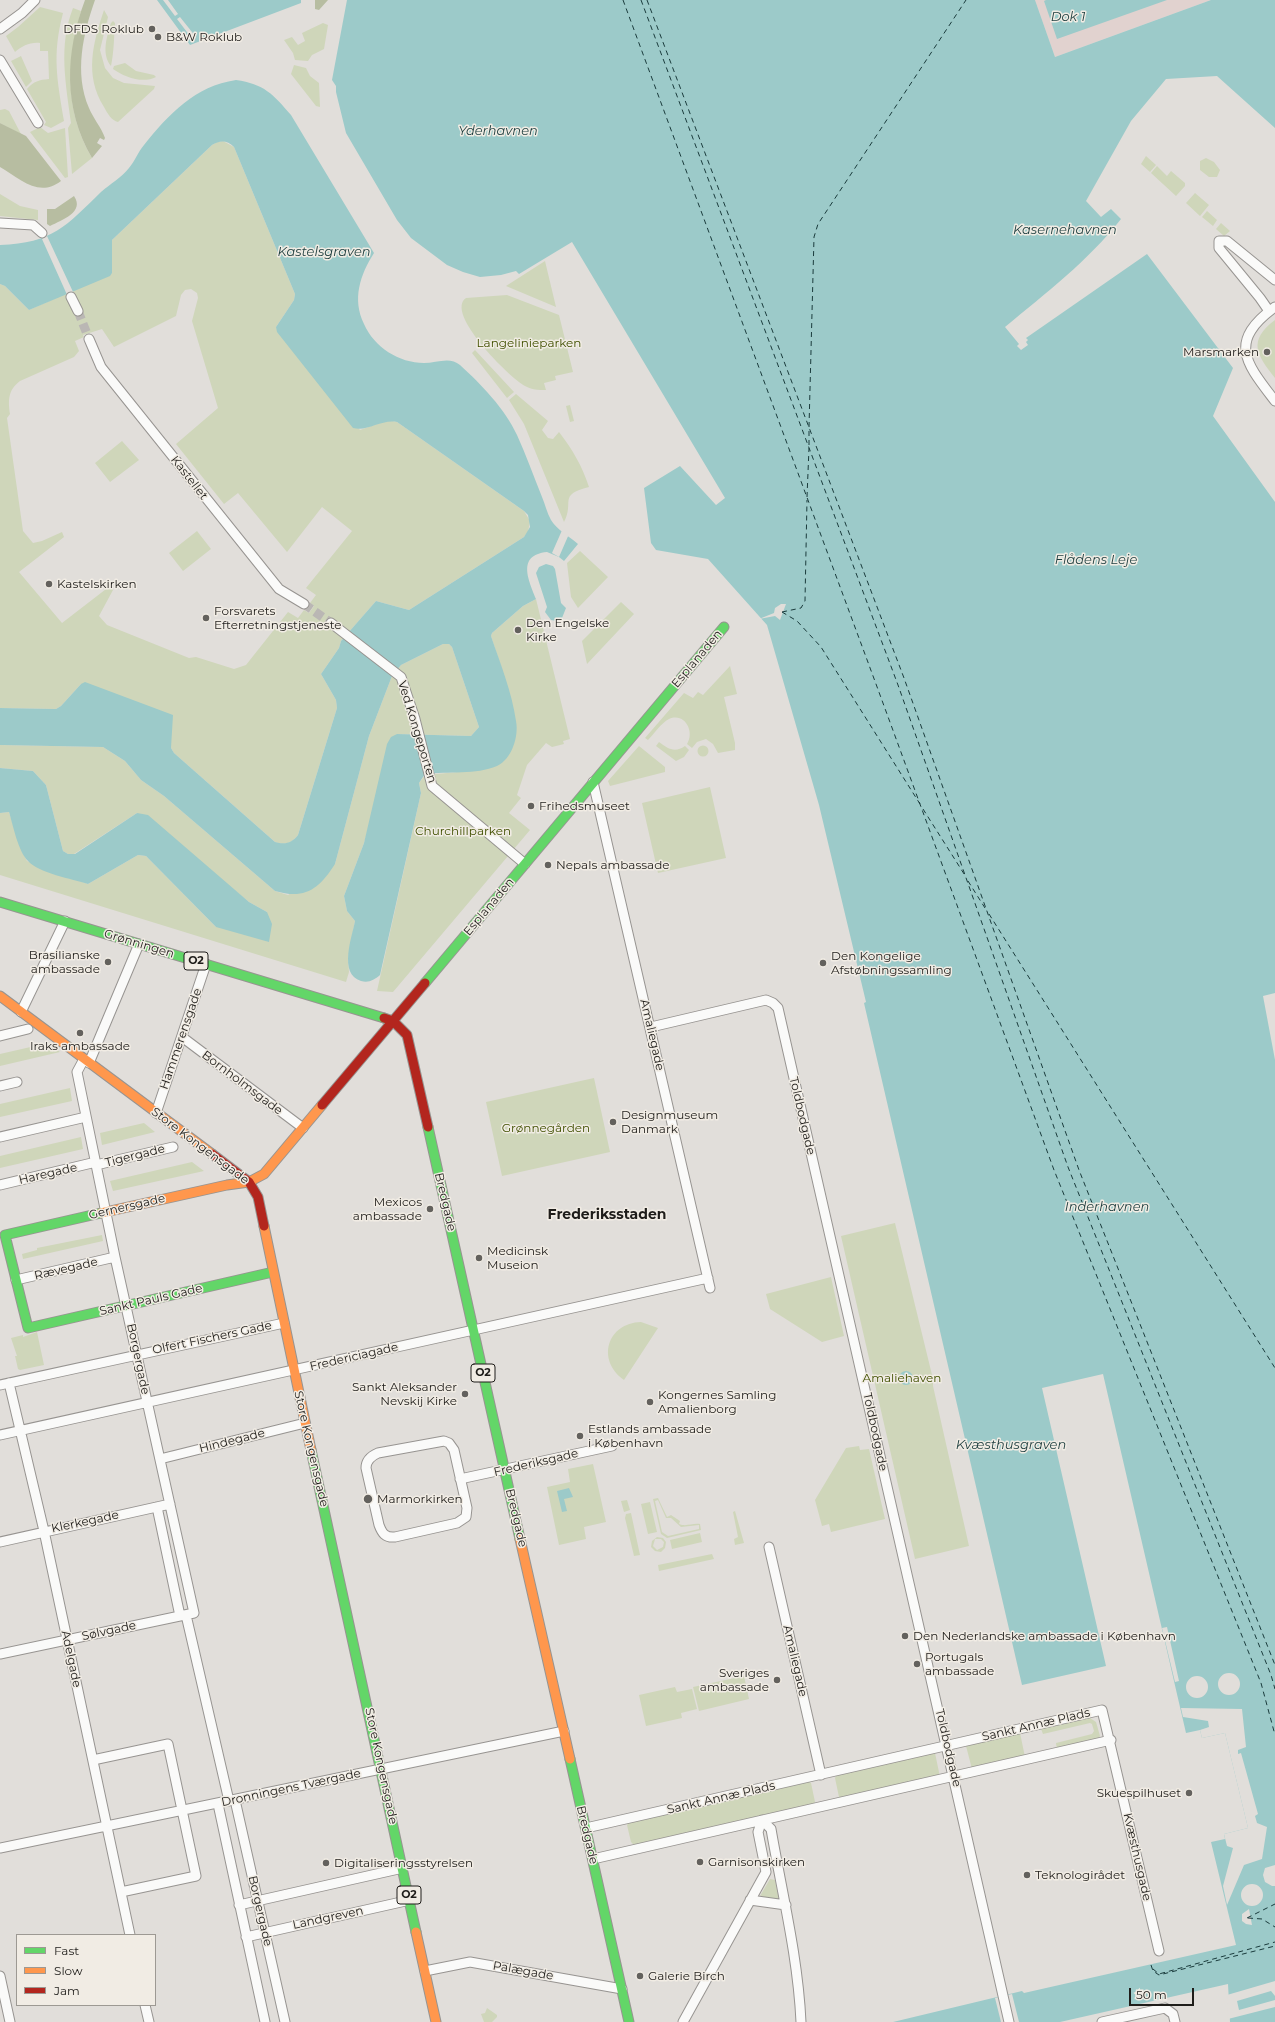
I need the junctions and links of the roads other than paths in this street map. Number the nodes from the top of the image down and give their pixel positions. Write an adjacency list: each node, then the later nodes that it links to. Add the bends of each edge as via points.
1 (35, 0): 2 (street)
2 (0, 29)
3 (0, 60): 4 (street)
4 (38, 123)
5 (0, 223): 6 (street, via 33,225)
6 (42, 233)
7 (1275, 280): 9 (street, via 1227,240 1219,241 1219,248)
8 (71, 297): 10 (street)
9 (1272, 309): 12 (street, via 1251,330 1244,350 1253,372)
10 (78, 311)
11 (89, 339): 13 (street, Kastellet, via 101,367 279,589)
12 (1275, 401)
13 (304, 604)
14 (331, 623): 17 (street, Ved Kongeporten, via 401,677 432,786)
15 (724, 627): 16 (main road, Esplanaden)
16 (594, 782): 17 (main road, Esplanaden); 25 (street, Amaliegade)
17 (525, 864): 24 (main road, Esplanaden)
18 (0, 902): 19 (main road, Grønningen / O2)
19 (65, 921): 20 (main road, Grønningen / O2); 23 (street)
20 (138, 944): 21 (main road, Grønningen / O2); 29 (street, Borgergade)
21 (206, 964): 24 (main road, Grønningen / O2); 28 (street, Hammerensgade)
22 (0, 996): 23 (main road, Store Kongensgade / O2)
23 (21, 1012): 29 (main road, Store Kongensgade / O2)
24 (393, 1021): 34 (main road, Esplanaden); 48 (main road, Bredgade / O2, via 407,1035)
25 (650, 1027): 43 (street, Amaliegade); 70 (street, Toldbodgade, via 766,1000 774,1002 778,1008)
26 (28, 1029): 27 (street)
27 (0, 1036)
28 (182, 1037): 32 (street, Hammerensgade); 34 (street, Bornholmsgade)
29 (87, 1061): 32 (main road, Store Kongensgade / O2); 33 (street, Borgergade, via 77,1072)
30 (17, 1082): 31 (street)
31 (0, 1086)
32 (156, 1113): 38 (main road, Store Kongensgade / O2)
33 (86, 1117): 35 (street); 37 (street, Borgergade)
34 (303, 1128): 38 (main road, Esplanaden, via 264,1174)
35 (0, 1137)
36 (173, 1147): 37 (street, Tigergade)
37 (96, 1164): 39 (street, Haregade); 40 (street, Borgergade)
38 (249, 1182): 40 (main road, Gernersgade); 42 (main road, Store Kongensgade / O2, via 258,1196)
39 (0, 1185)
40 (106, 1212): 41 (street, Borgergade); 44 (main road, Gernersgade, via 5,1235)
41 (116, 1257): 44 (street, Rævegade); 46 (street, Borgergade)
42 (273, 1272): 46 (main road, Sankt Pauls Gade); 47 (main road, Store Kongensgade / O2)
43 (708, 1278): 45 (street, Amaliegade); 48 (street, Fredericiagade)
44 (16, 1280): 46 (main road, Sankt Pauls Gade, via 28,1328)
45 (710, 1288)
46 (126, 1305): 49 (street, Borgergade)
47 (284, 1322): 49 (street, Olfert Fischers Gade); 50 (main road, Store Kongensgade / O2)
48 (474, 1330): 50 (street, Fredericiagade); 58 (main road, Bredgade / O2)
49 (137, 1355): 51 (street, Olfert Fischers Gade); 52 (street, Borgergade)
50 (294, 1370): 52 (street, Fredericiagade); 53 (main road, Store Kongensgade / O2)
51 (5, 1384): 54 (street, Adelgade)
52 (147, 1403): 54 (street, Fredericiagade); 57 (street, Borgergade)
53 (305, 1423): 57 (street, Hindegade); 72 (main road, Store Kongensgade / O2)
54 (20, 1431): 55 (street, Fredericiagade); 62 (street, Adelgade)
55 (0, 1435)
56 (612, 1446): 58 (street, Frederiksgade)
57 (160, 1459): 60 (street, Borgergade)
58 (505, 1470): 59 (street, Frederiksgade); 68 (main road, Bredgade / O2)
59 (460, 1479): 59 (street, via 454,1450 447,1441 374,1455 366,1464 379,1525 383,1534 391,1537 457,1523 464,1519 467,1508)
60 (170, 1504): 61 (street, Klerkegade); 65 (street, Borgergade)
61 (156, 1507): 62 (street, Klerkegade); 65 (street, Borgergade)
62 (44, 1532): 63 (street, Klerkegade); 66 (street, Adelgade)
63 (0, 1542)
64 (769, 1547): 73 (street, Amaliegade)
65 (187, 1615): 66 (street, Sølvgade); 75 (street, Borgergade)
66 (68, 1640): 67 (street, Sølvgade); 71 (street, Adelgade)
67 (0, 1654)
68 (564, 1730): 72 (street, Dronningens Tværgade); 80 (main road, Bredgade / O2)
69 (1111, 1740): 70 (street, Sankt Annæ Plads, via 1102,1710); 74 (street); 95 (street, Kvæsthusgade)
70 (947, 1746): 73 (street, Sankt Annæ Plads); 74 (street, Toldbodgade)
71 (93, 1760): 77 (street, via 168,1744); 79 (street, Adelgade)
72 (382, 1769): 75 (street, Dronningens Tværgade); 83 (main road, Store Kongensgade / O2)
73 (821, 1775): 80 (street, Sankt Annæ Plads)
74 (954, 1777): 78 (street); 109 (street, Toldbodgade)
75 (232, 1801): 76 (street, Dronningens Tværgade); 89 (street, Borgergade)
76 (218, 1804): 77 (street, Dronningens Tværgade); 90 (street, Borgergade)
77 (182, 1810): 79 (street, Dronningens Tværgade); 86 (street, via 196,1876)
78 (762, 1820): 82 (street); 84 (street, via 771,1829); 85 (street, via 758,1832)
79 (107, 1826): 81 (street, Dronningens Tværgade); 86 (street, Adelgade)
80 (586, 1828): 82 (main road, Bredgade / O2)
81 (0, 1848)
82 (593, 1859): 98 (main road, Bredgade / O2)
83 (403, 1868): 87 (main road, Store Kongensgade / O2); 89 (street)
84 (778, 1869): 85 (street); 91 (street)
85 (766, 1872): 88 (street)
86 (121, 1892): 93 (street, Adelgade)
87 (410, 1900): 92 (street, Landgreven); 96 (main road, Store Kongensgade / O2)
88 (750, 1900): 91 (street); 107 (street)
89 (258, 1901): 90 (street); 92 (street, Borgergade)
90 (239, 1905): 94 (street, Borgergade)
91 (786, 1905): 108 (street, via 800,1995)
92 (265, 1932): 94 (street, Landgreven); 104 (street, Borgergade)
93 (130, 1934)
94 (246, 1937): 103 (street, Borgergade)
95 (1159, 1951)
96 (425, 1971): 98 (street, Palægade, via 470,1962); 105 (main road, Store Kongensgade / O2)
97 (0, 1976): 101 (street)
98 (622, 1989): 106 (main road, Bredgade / O2)
99 (145, 2006): 102 (street)
100 (1174, 2018): 110 (street, via 1165,2008)
101 (10, 2022)
102 (148, 2022)
103 (265, 2022)
104 (285, 2022)
105 (436, 2022)
106 (629, 2022)
107 (683, 2022)
108 (801, 2022)
109 (1009, 2022)
110 (1102, 2022)

